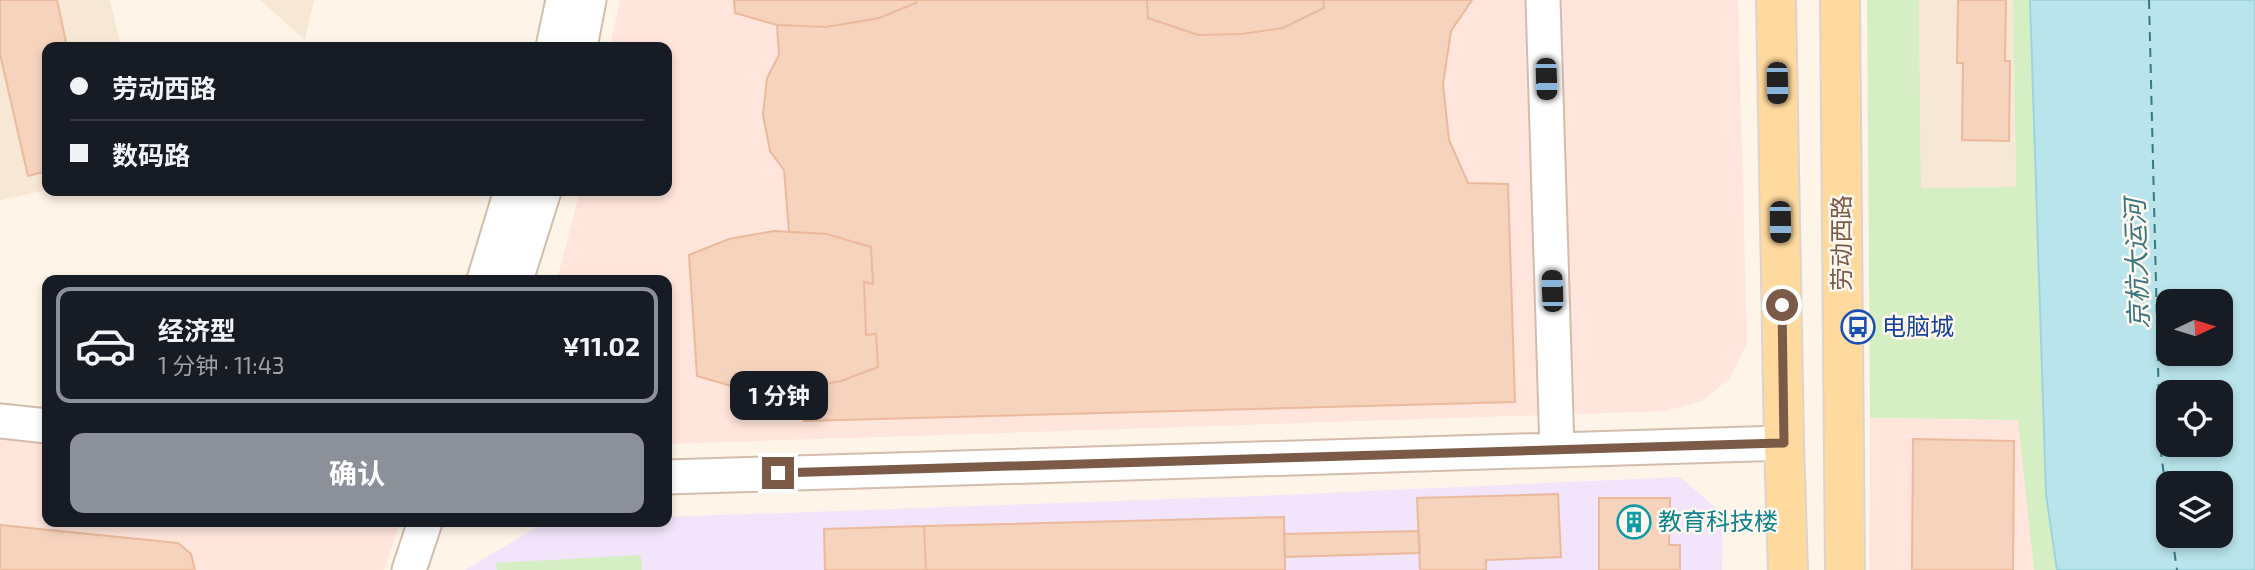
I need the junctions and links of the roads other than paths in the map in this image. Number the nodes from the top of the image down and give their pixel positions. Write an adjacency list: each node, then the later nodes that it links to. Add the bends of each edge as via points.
1 (563, 0): 6 (street)
2 (589, 0): 7 (street)
3 (1543, 0): 15 (street)
4 (1776, 0): 14 (main road)
5 (1840, 0): 20 (main road, 劳动西路)
6 (554, 42)
7 (581, 42)
8 (509, 196): 10 (street)
9 (542, 196): 11 (street)
10 (486, 275)
11 (518, 275)
12 (0, 421): 13 (street)
13 (42, 425)
14 (1784, 443): 15 (street); 19 (main road)
15 (1558, 450): 16 (street)
16 (672, 477)
17 (423, 527): 18 (street)
18 (409, 570)
19 (1788, 570)
20 (1845, 570)

